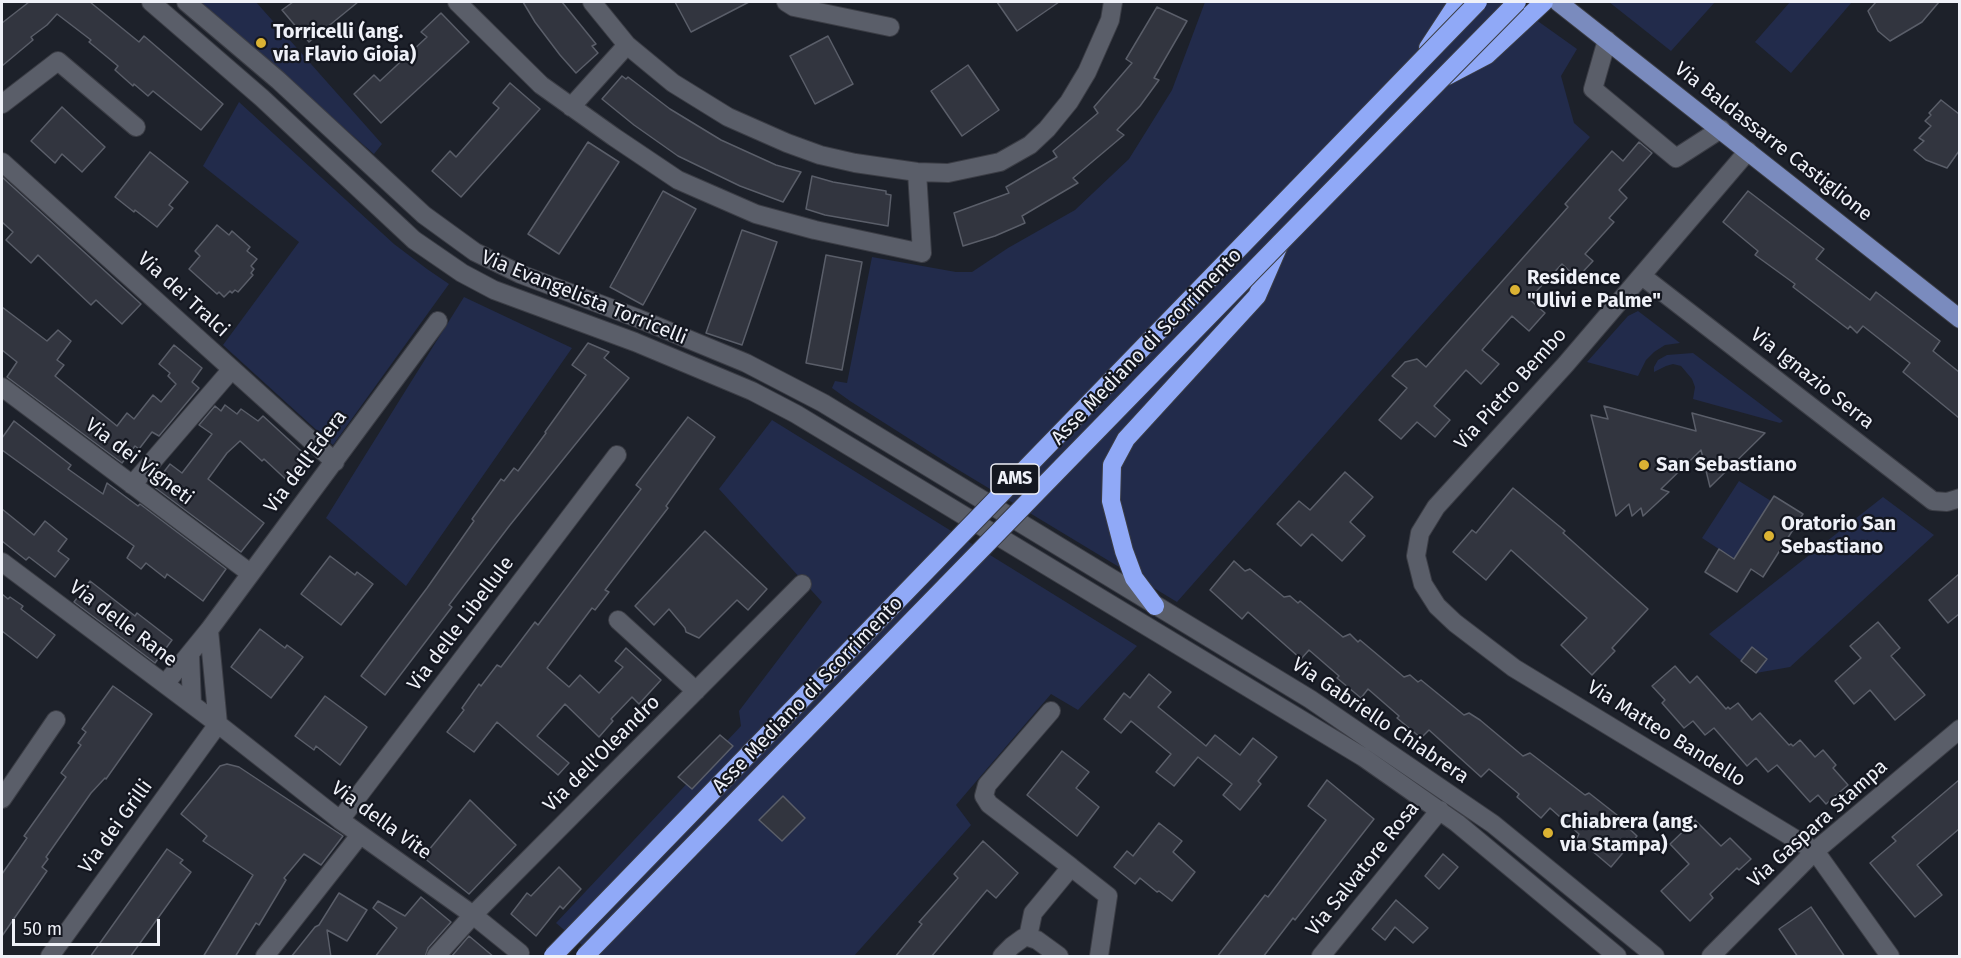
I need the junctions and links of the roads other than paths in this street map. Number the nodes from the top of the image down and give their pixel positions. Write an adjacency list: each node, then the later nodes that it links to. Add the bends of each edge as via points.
1 (151, 2): 37 (street, Via Evangelista Torricelli, via 262,98 414,240 462,273 494,290 635,342 778,404)
2 (186, 2): 34 (street, Via Evangelista Torricelli, via 278,80 424,215 475,252 520,274 779,378)
3 (457, 2): 18 (street, via 541,85)
4 (592, 2): 14 (street)
5 (786, 2): 12 (street)
6 (1113, 2): 23 (street, via 1110,20 1087,72 1069,102 1030,145 1000,162 948,173)
7 (1458, 2): 15 (highway, bridge)
8 (1478, 2): 15 (highway, Asse Mediano di Scorrimento / AMS, bridge)
9 (1517, 2): 16 (highway, Asse Mediano di Scorrimento / AMS, bridge)
10 (1544, 2): 16 (highway, via 1487,55)
11 (1558, 2): 13 (main road, Via Baldassarre Castiglione)
12 (890, 27)
13 (1607, 40): 20 (main road, Via Baldassarre Castiglione); 20 (street, via 1593,89 1676,158)
14 (627, 45): 18 (street); 23 (street, via 673,83 728,117 787,143 832,158)
15 (1419, 61): 63 (highway, Asse Mediano di Scorrimento / AMS, bridge)
16 (1442, 78): 24 (highway, Asse Mediano di Scorrimento / AMS, bridge)
17 (2, 104): 19 (street, via 58,61)
18 (571, 106): 23 (street, via 678,180 717,198 756,214 815,230 921,253)
19 (136, 127)
20 (1720, 129): 21 (main road, Via Baldassarre Castiglione)
21 (1748, 151): 25 (street, Via Pietro Bembo); 26 (main road, Via Baldassarre Castiglione)
22 (2, 162): 28 (street, Via dei Tralci)
23 (917, 172)
24 (1281, 242): 40 (highway, via 1257,296 1126,439 1112,465 1111,501 1129,567); 64 (highway, Asse Mediano di Scorrimento / AMS, bridge)
25 (1642, 276): 33 (street, Via Ignazio Serra, via 1933,501); 35 (street, Via Pietro Bembo, via 1436,507 1420,533)
26 (1959, 319)
27 (438, 321): 31 (street, Via dell'Edera)
28 (232, 369): 31 (street, Via dei Tralci); 32 (street)
29 (2, 387): 32 (street, Via dei Vigneti)
30 (617, 455): 53 (street, Via delle Libellule)
31 (335, 462): 38 (street, Via dell'Edera)
32 (132, 485): 38 (street, Via dei Vigneti)
33 (1959, 498)
34 (1063, 548): 40 (street, Via Gabriello Chiabrera)
35 (1416, 556): 55 (street, Via Matteo Bandello, via 1423,584 1437,606 1514,668)
36 (2, 562): 44 (street, Via delle Rane)
37 (1049, 568): 52 (street, Via Gabriello Chiabrera, via 1314,726)
38 (250, 573): 42 (street, Via dell'Edera)
39 (802, 584): 45 (street, Via dell'Oleandro)
40 (1155, 606): 70 (street, Via Gabriello Chiabrera, via 1311,699 1493,824)
41 (618, 620): 45 (street)
42 (209, 630): 43 (street, Via dell'Edera); 49 (street)
43 (190, 654): 44 (street, Via dell'Edera); 46 (street)
44 (165, 684): 46 (street, Via delle Rane)
45 (696, 691): 57 (street, Via dell'Oleandro)
46 (192, 704): 49 (street, Via delle Rane)
47 (1051, 711): 56 (street, via 987,786 984,796 989,804)
48 (56, 720): 51 (street)
49 (218, 724): 53 (street, Via della Vite); 60 (street, Via dei Grilli)
50 (1959, 729): 55 (street, Via Gaspara Stampa)
51 (2, 799)
52 (1440, 810): 68 (street, Via Salvatore Rosa); 69 (street, Via Gabriello Chiabrera)
53 (340, 820): 54 (street, Via della Vite)
54 (360, 835): 57 (street, Via della Vite); 61 (street)
55 (1815, 852): 71 (street, Via Gaspara Stampa); 72 (street, Via Matteo Bandello)
56 (1071, 867): 58 (street, via 1033,914); 67 (street, via 1108,896)
57 (474, 915): 59 (street, Via della Vite); 62 (street, Via dell'Oleandro)
58 (1028, 937): 65 (street); 66 (street)
59 (520, 953)
60 (50, 957)
61 (266, 957)
62 (436, 957)
63 (553, 957)
64 (585, 957)
65 (1002, 957)
66 (1059, 957)
67 (1099, 957)
68 (1322, 957)
69 (1617, 957)
70 (1655, 957)
71 (1710, 957)
72 (1890, 957)

